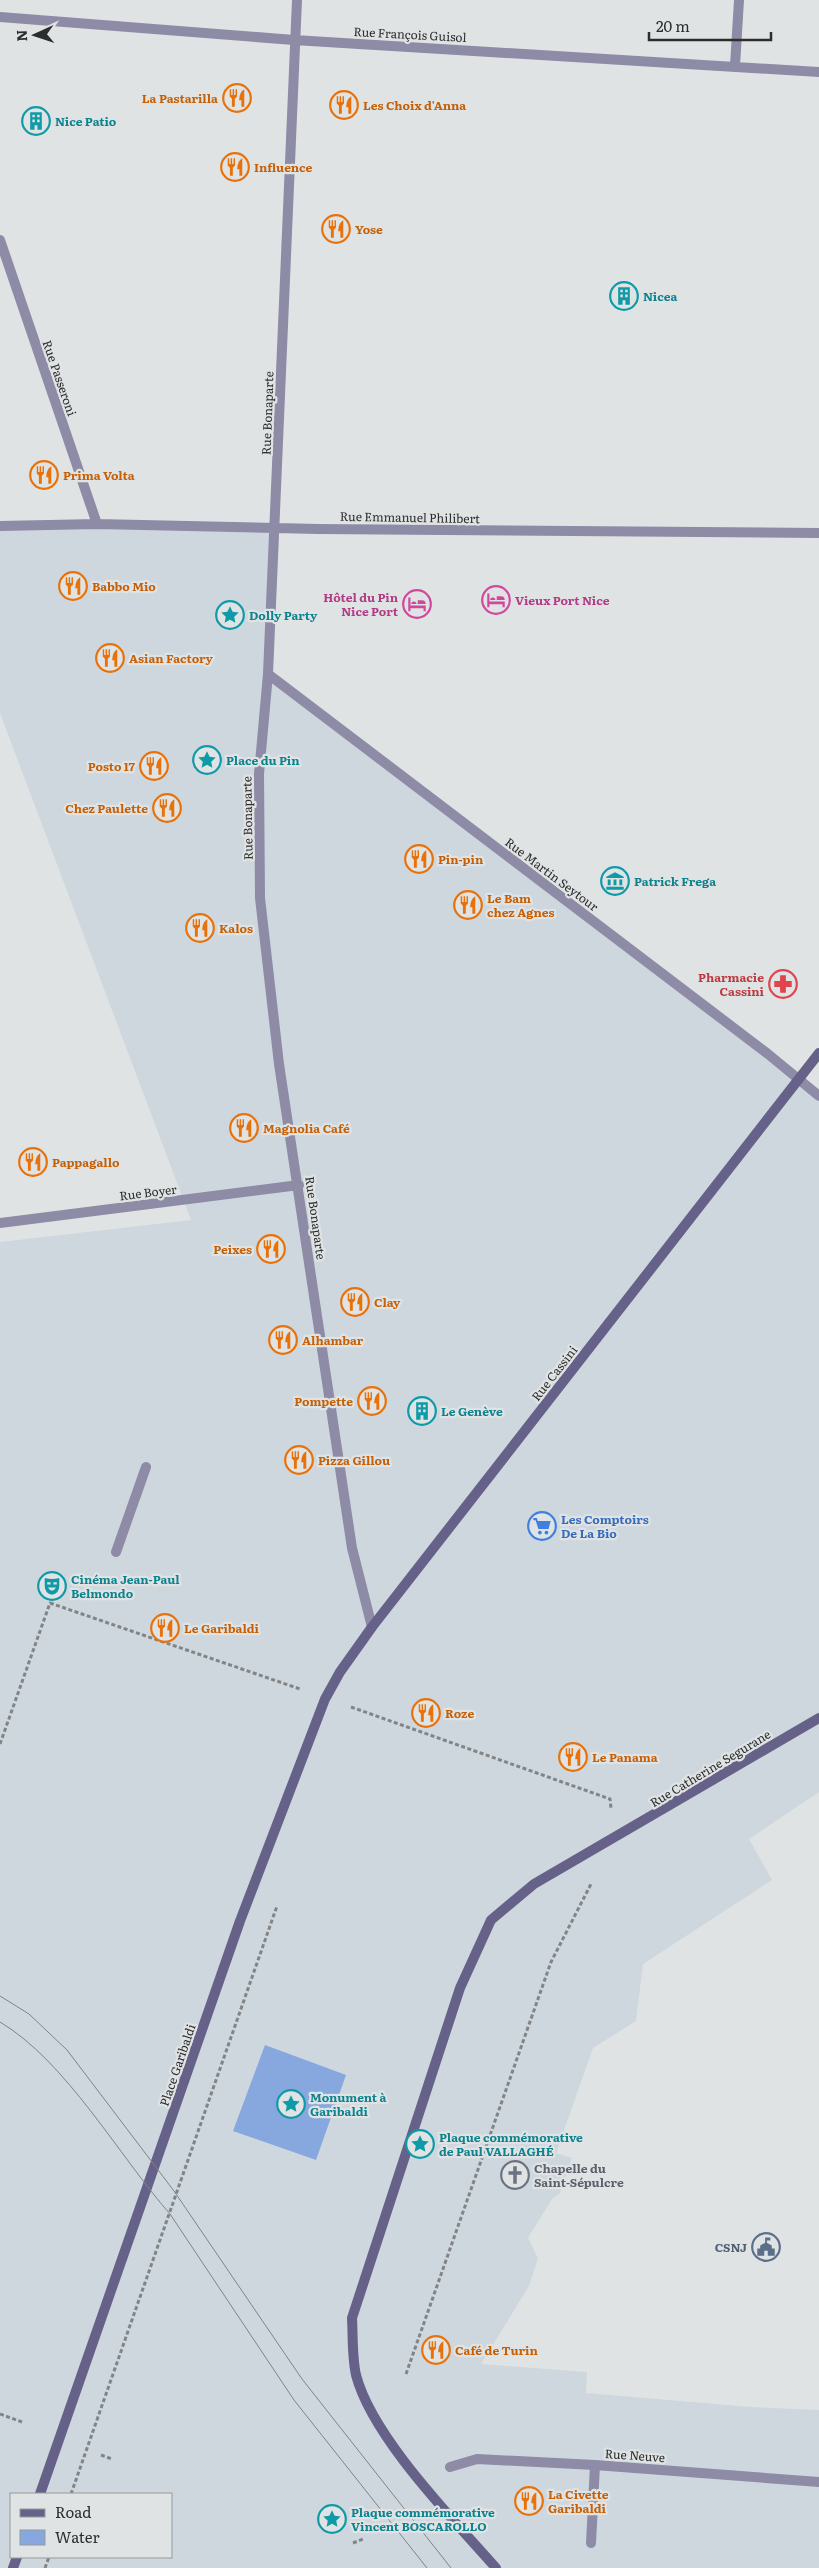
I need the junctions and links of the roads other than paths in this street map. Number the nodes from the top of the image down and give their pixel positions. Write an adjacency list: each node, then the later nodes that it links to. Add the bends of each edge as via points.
1 (297, 0): 4 (street, Rue Bonaparte)
2 (739, 0): 5 (street)
3 (0, 17): 4 (street, Rue François Guisol)
4 (294, 40): 5 (street, Rue François Guisol); 10 (street, Rue Bonaparte)
5 (735, 66): 6 (street, Rue François Guisol)
6 (819, 72)
7 (0, 240): 8 (street, Rue Passeroni)
8 (97, 524): 9 (street, Rue Emmanuel Philibert); 10 (street, Rue Emmanuel Philibert)
9 (0, 526)
10 (274, 528): 11 (street, Rue Emmanuel Philibert); 12 (street, Rue Bonaparte)
11 (819, 533)
12 (268, 674): 14 (street, Rue Martin Seytour); 16 (street, Rue Bonaparte, via 258,774 260,898 278,1064)
13 (819, 1053): 14 (main road, Rue Cassini)
14 (798, 1079): 15 (street, Rue Martin Seytour); 20 (main road, Rue Cassini)
15 (819, 1096)
16 (298, 1185): 17 (street, Rue Boyer); 20 (street, Rue Bonaparte, via 352,1548)
17 (0, 1223)
18 (146, 1467): 19 (street)
19 (116, 1552)
20 (372, 1627): 21 (main road, Rue Cassini, via 340,1672 325,1698)
21 (320, 1715): 26 (main road, Place Garibaldi, via 240,1921)
22 (819, 1718): 28 (main road, Rue Catherine Segurane, via 534,1884 491,1920 460,1988 352,2318 356,2374 386,2435)
23 (595, 2465): 24 (street, Rue Neuve, via 476,2459); 25 (street, Rue Neuve); 27 (street)
24 (450, 2467)
25 (819, 2482)
26 (40, 2493)
27 (591, 2543)
28 (496, 2568)

